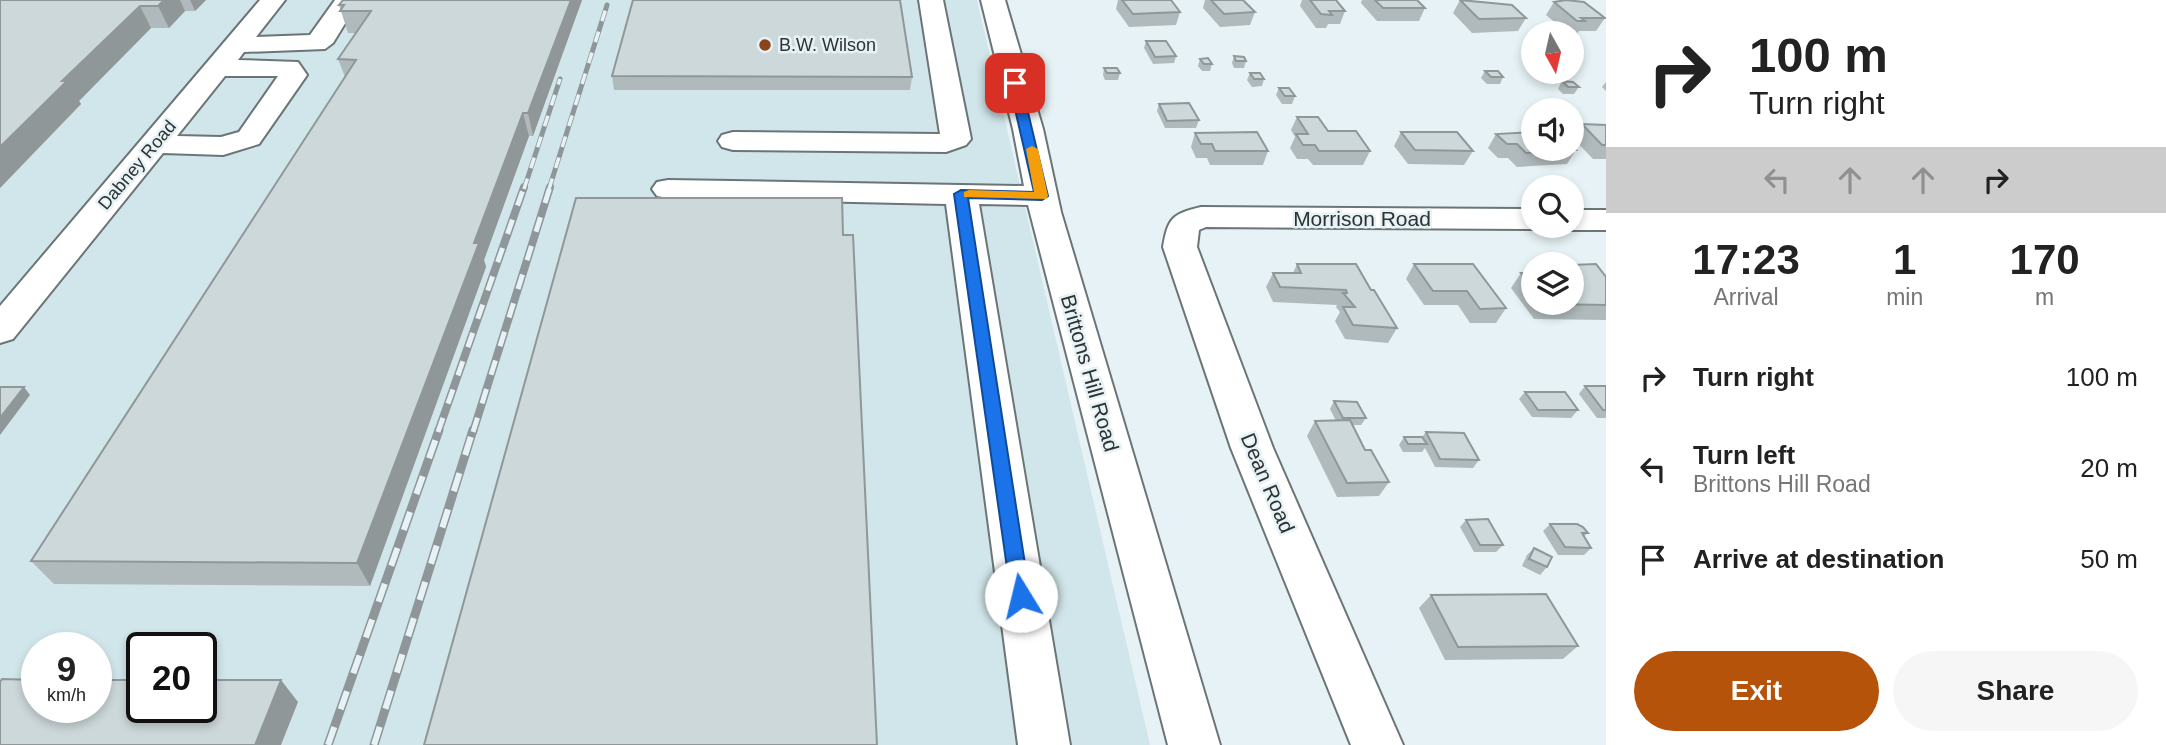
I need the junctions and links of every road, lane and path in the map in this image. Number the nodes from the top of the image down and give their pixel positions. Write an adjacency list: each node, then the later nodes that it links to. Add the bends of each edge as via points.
1 (273, 0): 5 (street, Dabney Road)
2 (931, 0): 6 (street, via 956,139 946,143)
3 (993, 0): 10 (street, Brittons Hill Road)
4 (345, 4): 5 (street, via 316,43)
5 (227, 56): 7 (street, Dabney Road); 7 (street, via 288,68 293,75 249,138 223,146)
6 (733, 141)
7 (154, 144): 15 (street, Dabney Road)
8 (667, 189): 9 (street)
9 (961, 194): 10 (street); 16 (street)
10 (1042, 196): 17 (street, Brittons Hill Road)
11 (1521, 219): 12 (street, Morrison Road)
12 (1191, 220): 18 (street, Dean Road, via 1183,225 1180,247 1252,448)
13 (1584, 220): 14 (street)
14 (1606, 220)
15 (0, 330)
16 (1044, 745)
17 (1194, 745)
18 (1377, 745)

